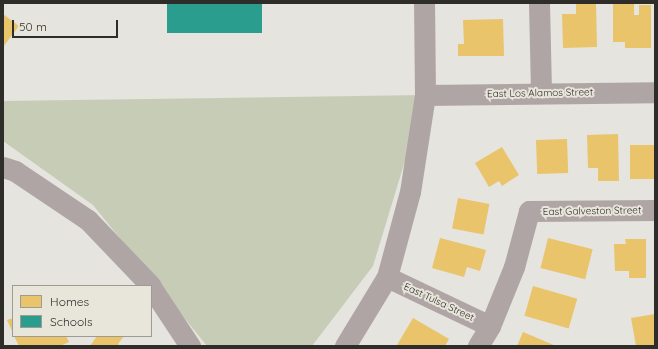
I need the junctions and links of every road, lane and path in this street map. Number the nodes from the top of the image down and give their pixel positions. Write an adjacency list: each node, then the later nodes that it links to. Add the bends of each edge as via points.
1 (424, 3): 5 (street)
2 (539, 3): 4 (street)
3 (655, 92): 4 (street, East Los Alamos Street)
4 (541, 93): 5 (street, East Los Alamos Street)
5 (425, 94): 8 (street, via 410,192)
6 (3, 167): 9 (street, via 15,171 88,220)
7 (655, 210): 11 (street, East Galveston Street, via 529,211 514,267)
8 (387, 278): 11 (street, East Tulsa Street); 13 (street)
9 (150, 285)
10 (152, 288): 12 (street)
11 (490, 326): 14 (street)
12 (190, 346)
13 (345, 346)
14 (478, 346)

